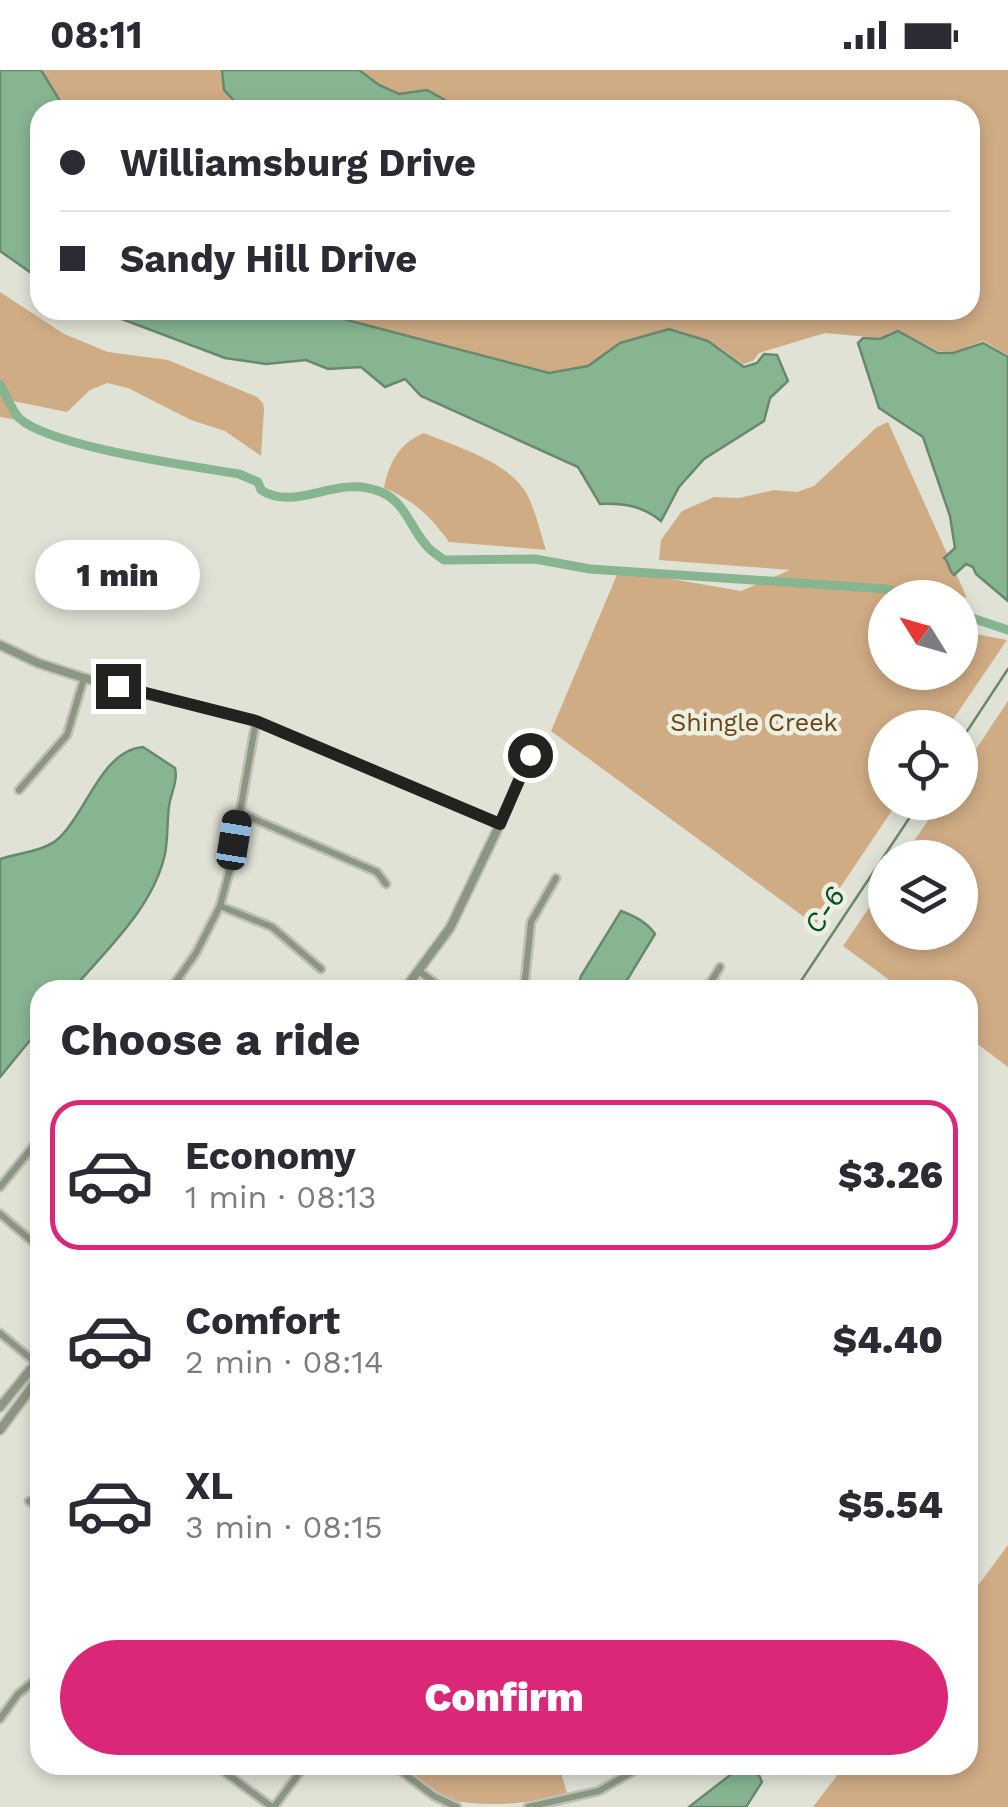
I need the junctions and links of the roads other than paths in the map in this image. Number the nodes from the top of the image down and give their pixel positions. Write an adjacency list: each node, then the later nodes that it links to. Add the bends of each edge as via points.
1 (0, 644): 2 (street)
2 (84, 678): 3 (street); 5 (street, via 66,735)
3 (256, 721): 6 (street); 7 (street)
4 (530, 755): 7 (street)
5 (19, 790)
6 (238, 812): 9 (street, via 377,872); 10 (street)
7 (500, 824): 13 (street, via 450,928)
8 (556, 878): 17 (street, via 531,922)
9 (386, 884)
10 (220, 906): 12 (street, via 272,928); 14 (street)
11 (720, 967): 18 (street)
12 (321, 969)
13 (419, 971): 15 (street); 16 (street)
14 (177, 980)
15 (412, 980)
16 (431, 980)
17 (525, 980)
18 (712, 980)
19 (30, 1150): 20 (street)
20 (0, 1187)
21 (0, 1214): 22 (street)
22 (30, 1240)
23 (0, 1333): 24 (street)
24 (30, 1354)
25 (30, 1370): 27 (street)
26 (30, 1390): 28 (street)
27 (0, 1407)
28 (0, 1430)
29 (30, 1684): 30 (street)
30 (0, 1719)
31 (229, 1775): 35 (street)
32 (297, 1775): 35 (street)
33 (406, 1775): 36 (street)
34 (627, 1775): 37 (street, via 599,1791)
35 (273, 1807)
36 (457, 1807)
37 (528, 1807)

